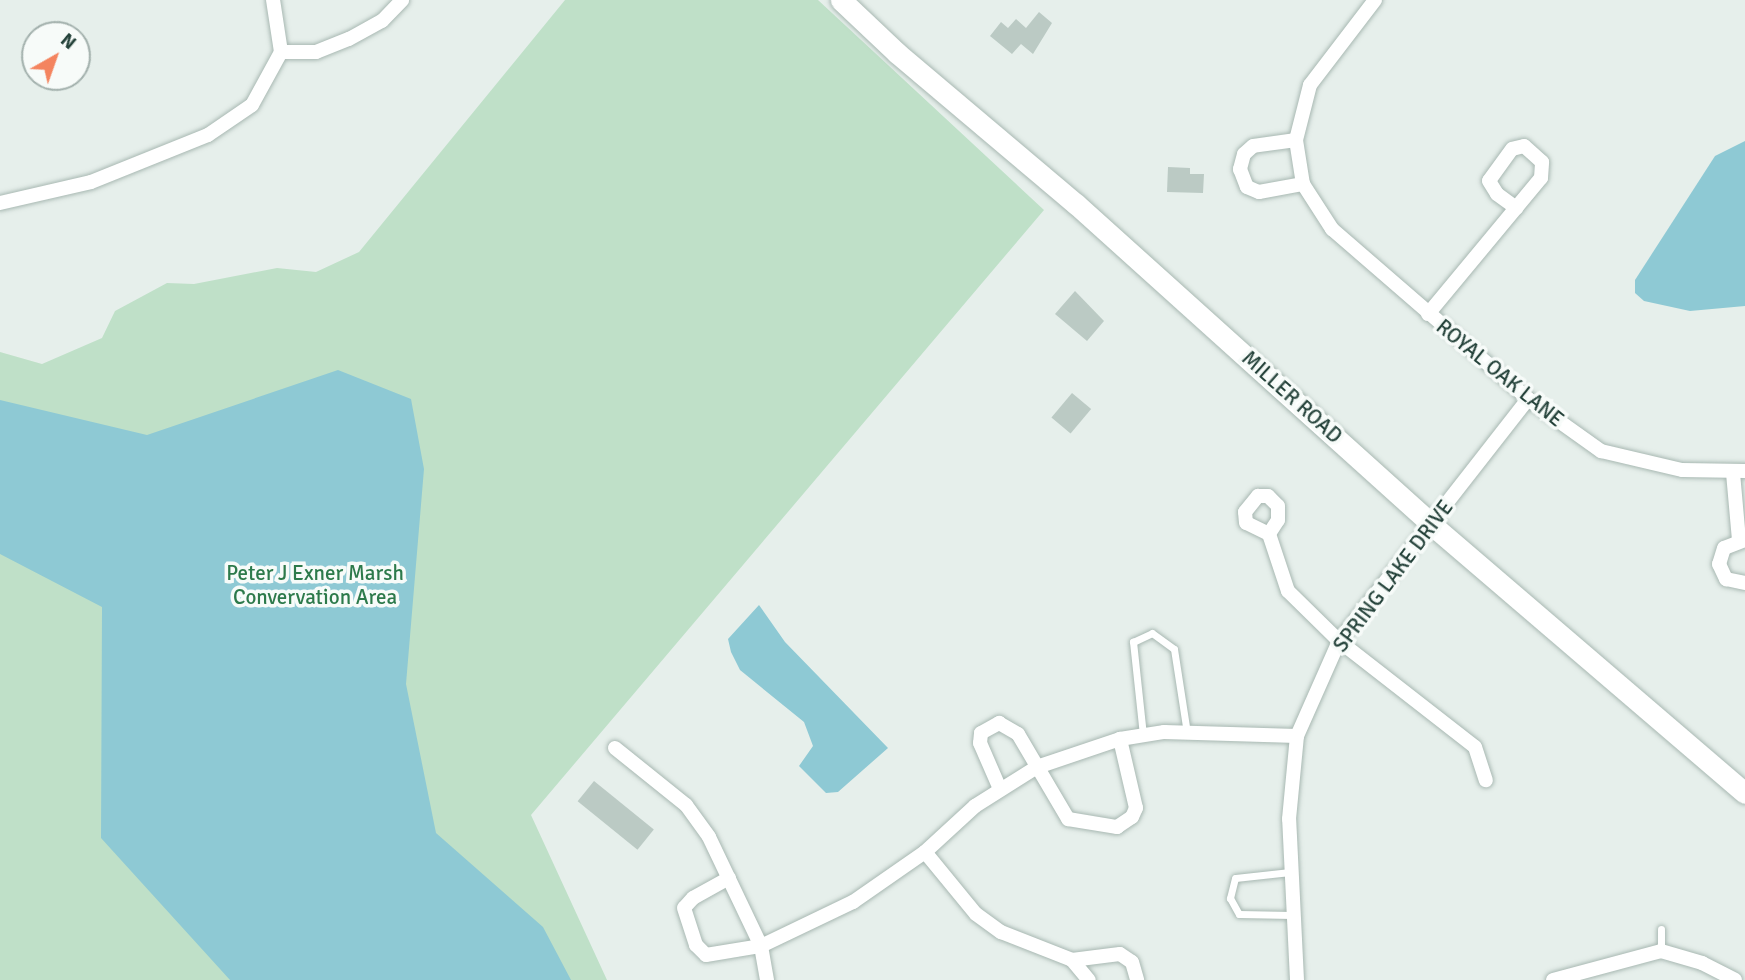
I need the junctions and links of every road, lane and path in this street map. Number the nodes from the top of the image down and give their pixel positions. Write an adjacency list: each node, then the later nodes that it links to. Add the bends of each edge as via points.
1 (273, 0): 5 (street)
2 (402, 0): 5 (street, via 382,21 349,39 316,52)
3 (841, 0): 13 (street, MILLER ROAD, via 1134,255)
4 (1375, 0): 6 (street, ROYAL OAK LANE, via 1310,85)
5 (281, 52): 8 (street, via 252,105 208,135 92,182)
6 (1296, 140): 7 (street, ROYAL OAK LANE); 7 (street, via 1253,146 1244,154 1240,170 1247,187 1259,192)
7 (1303, 184): 10 (street, ROYAL OAK LANE, via 1332,229)
8 (0, 203)
9 (1516, 208): 10 (street)
10 (1428, 314): 11 (street, ROYAL OAK LANE)
11 (1528, 399): 12 (street, ROYAL OAK LANE, via 1601,452 1682,470); 13 (street, SPRING LAKE DRIVE)
12 (1739, 472): 15 (street)
13 (1431, 524): 17 (street, SPRING LAKE DRIVE); 26 (street, MILLER ROAD)
14 (1269, 534): 17 (street, via 1288,591)
15 (1742, 540): 16 (street, via 1724,548 1718,564 1727,579)
16 (1745, 583)
17 (1339, 641): 20 (street, SPRING LAKE DRIVE); 24 (street, via 1475,747)
18 (1186, 733): 19 (street); 19 (lane, via 1174,649 1152,633 1133,642); 20 (street)
19 (1143, 735): 21 (street)
20 (1297, 736): 28 (street, SPRING LAKE DRIVE, via 1289,819)
21 (1120, 739): 23 (street); 23 (street, via 1136,808 1132,817 1117,827 1068,818)
22 (615, 748): 29 (street, via 686,805 709,837)
23 (1037, 767): 25 (street); 25 (street, via 1018,734 1010,727 991,725 981,733 979,743)
24 (1486, 780)
25 (1000, 789): 27 (street)
26 (1745, 793)
27 (925, 852): 32 (street, via 853,902); 34 (street, via 976,914 1001,932)
28 (1290, 872): 30 (street, SPRING LAKE DRIVE); 30 (lane, via 1235,878 1230,898 1239,914 1254,918)
29 (729, 878): 32 (street); 32 (street, via 684,908 695,945 706,956)
30 (1292, 915): 38 (street, SPRING LAKE DRIVE)
31 (1661, 929): 33 (lane)
32 (761, 946): 35 (street)
33 (1661, 951): 39 (street); 40 (street, via 1702,963)
34 (1072, 960): 36 (street); 37 (street, via 1121,954 1132,962)
35 (767, 980)
36 (1089, 980)
37 (1137, 980)
38 (1297, 980)
39 (1553, 980)
40 (1735, 980)

